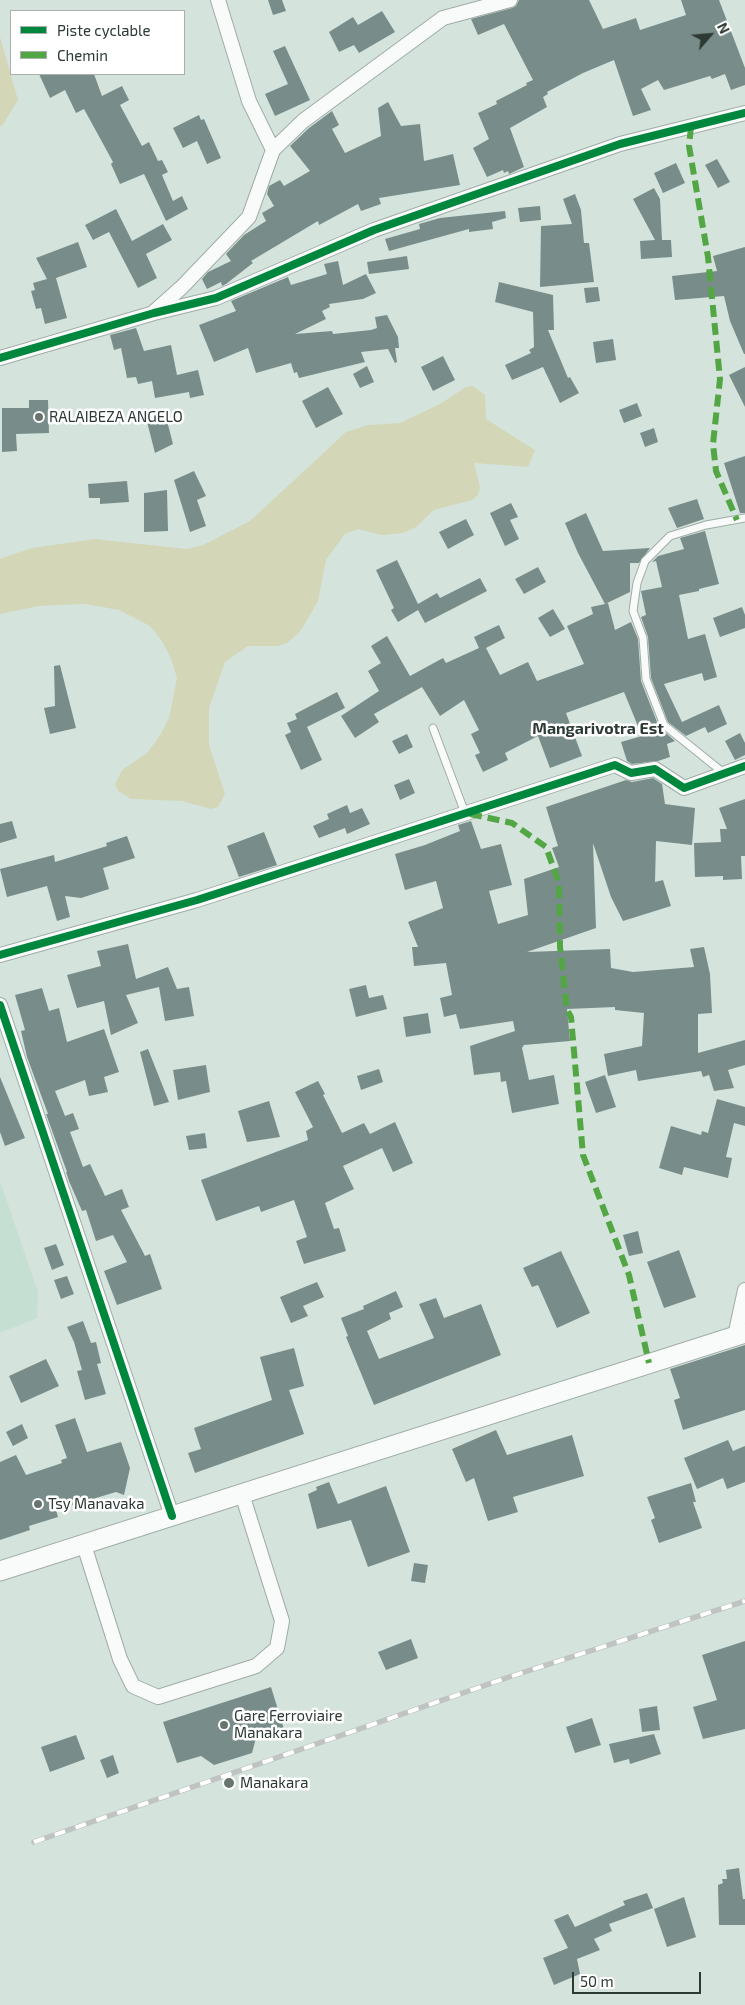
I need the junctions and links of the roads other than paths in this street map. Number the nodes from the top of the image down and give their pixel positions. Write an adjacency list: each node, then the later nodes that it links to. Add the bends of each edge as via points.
1 (218, 0): 4 (street, via 249,100)
2 (510, 0): 4 (street, via 443,18 303,121)
3 (745, 113): 5 (street, via 620,144 374,230 216,298)
4 (273, 150): 5 (street, via 249,217)
5 (154, 313): 6 (street)
6 (0, 358)
7 (745, 518): 10 (lane, via 670,536 645,561 637,583 633,611 643,638 646,679 664,726)
8 (433, 728): 11 (lane)
9 (745, 766): 10 (street)
10 (726, 774): 11 (street, via 684,788 655,770 631,773 615,765)
11 (465, 814): 12 (street, via 197,900)
12 (0, 955)
13 (0, 1005): 17 (street)
14 (745, 1290): 15 (street)
15 (740, 1335): 16 (main road)
16 (242, 1494): 17 (main road); 18 (street, via 282,1621 277,1648 256,1666 158,1698 133,1686 120,1659)
17 (172, 1516): 18 (main road)
18 (84, 1545): 19 (main road)
19 (0, 1571)

